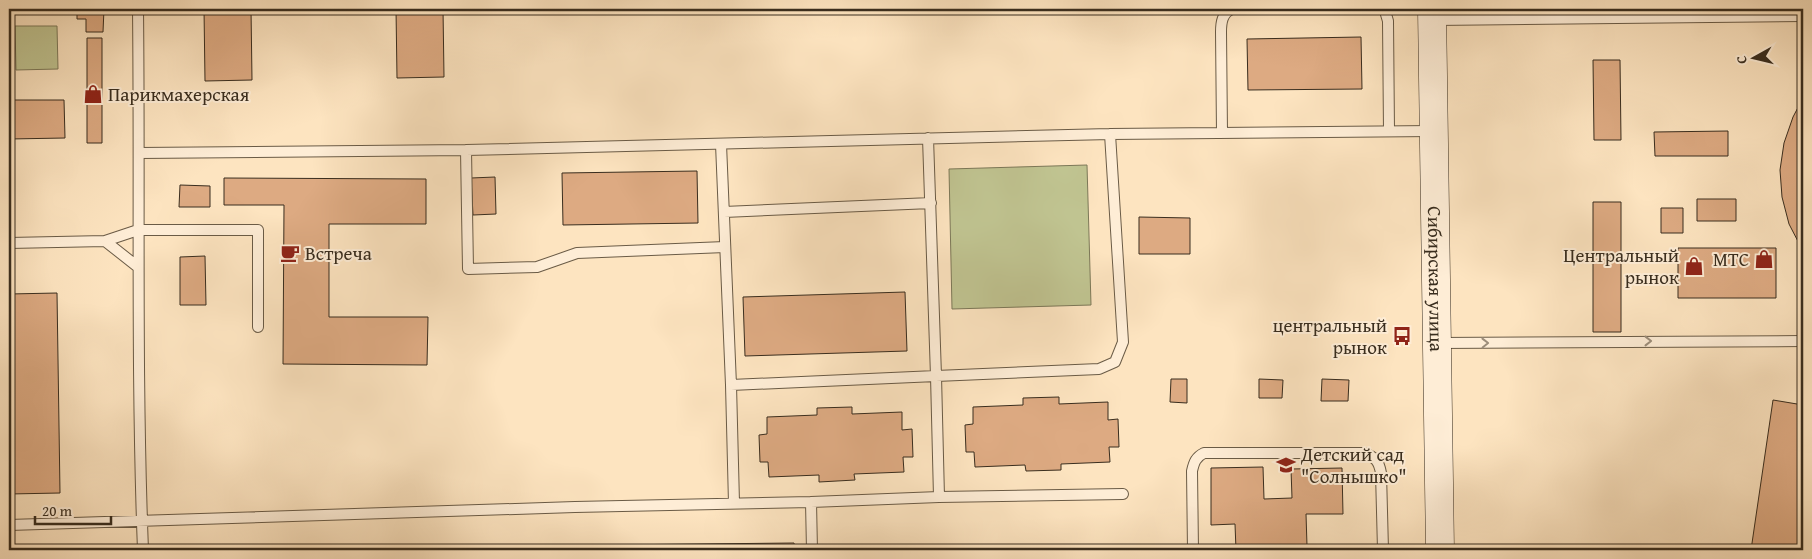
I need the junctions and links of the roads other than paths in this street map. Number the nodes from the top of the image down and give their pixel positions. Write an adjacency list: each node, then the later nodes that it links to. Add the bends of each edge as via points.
1 (138, 9): 13 (lane)
2 (1232, 9): 8 (lane, via 1227,10 1221,26)
3 (1381, 9): 6 (lane, via 1388,21)
4 (1432, 14): 5 (lane); 7 (street, Сибирская улица)
5 (1803, 16)
6 (1389, 131): 7 (lane); 8 (lane)
7 (1434, 131): 23 (street, Сибирская улица)
8 (1222, 133): 9 (lane)
9 (1110, 134): 10 (lane); 24 (lane, via 1123,342 1115,362 1100,369)
10 (928, 138): 11 (lane); 14 (lane)
11 (721, 144): 12 (lane); 15 (lane)
12 (466, 150): 13 (lane); 19 (lane, via 468,269 537,267 577,252)
13 (139, 154): 16 (lane)
14 (931, 203): 15 (lane); 24 (lane)
15 (724, 212): 19 (lane)
16 (138, 230): 17 (lane); 20 (lane); 21 (lane, via 258,230)
17 (106, 241): 18 (lane); 20 (lane)
18 (9, 243)
19 (725, 247): 25 (lane)
20 (138, 267): 30 (lane)
21 (258, 327)
22 (1803, 341): 23 (lane, one-way to 22)
23 (1437, 343): 36 (street, Сибирская улица)
24 (936, 376): 25 (lane); 27 (lane)
25 (731, 385): 29 (lane)
26 (1123, 494): 27 (lane)
27 (940, 497): 28 (lane)
28 (812, 502): 29 (lane); 33 (lane)
29 (734, 503): 30 (lane)
30 (142, 521): 31 (lane); 32 (lane)
31 (9, 525)
32 (143, 550)
33 (812, 550)
34 (1193, 550): 35 (lane, via 1192,471 1198,455 1204,453 1364,453 1373,457 1379,462 1381,473)
35 (1383, 550)
36 (1440, 550)

